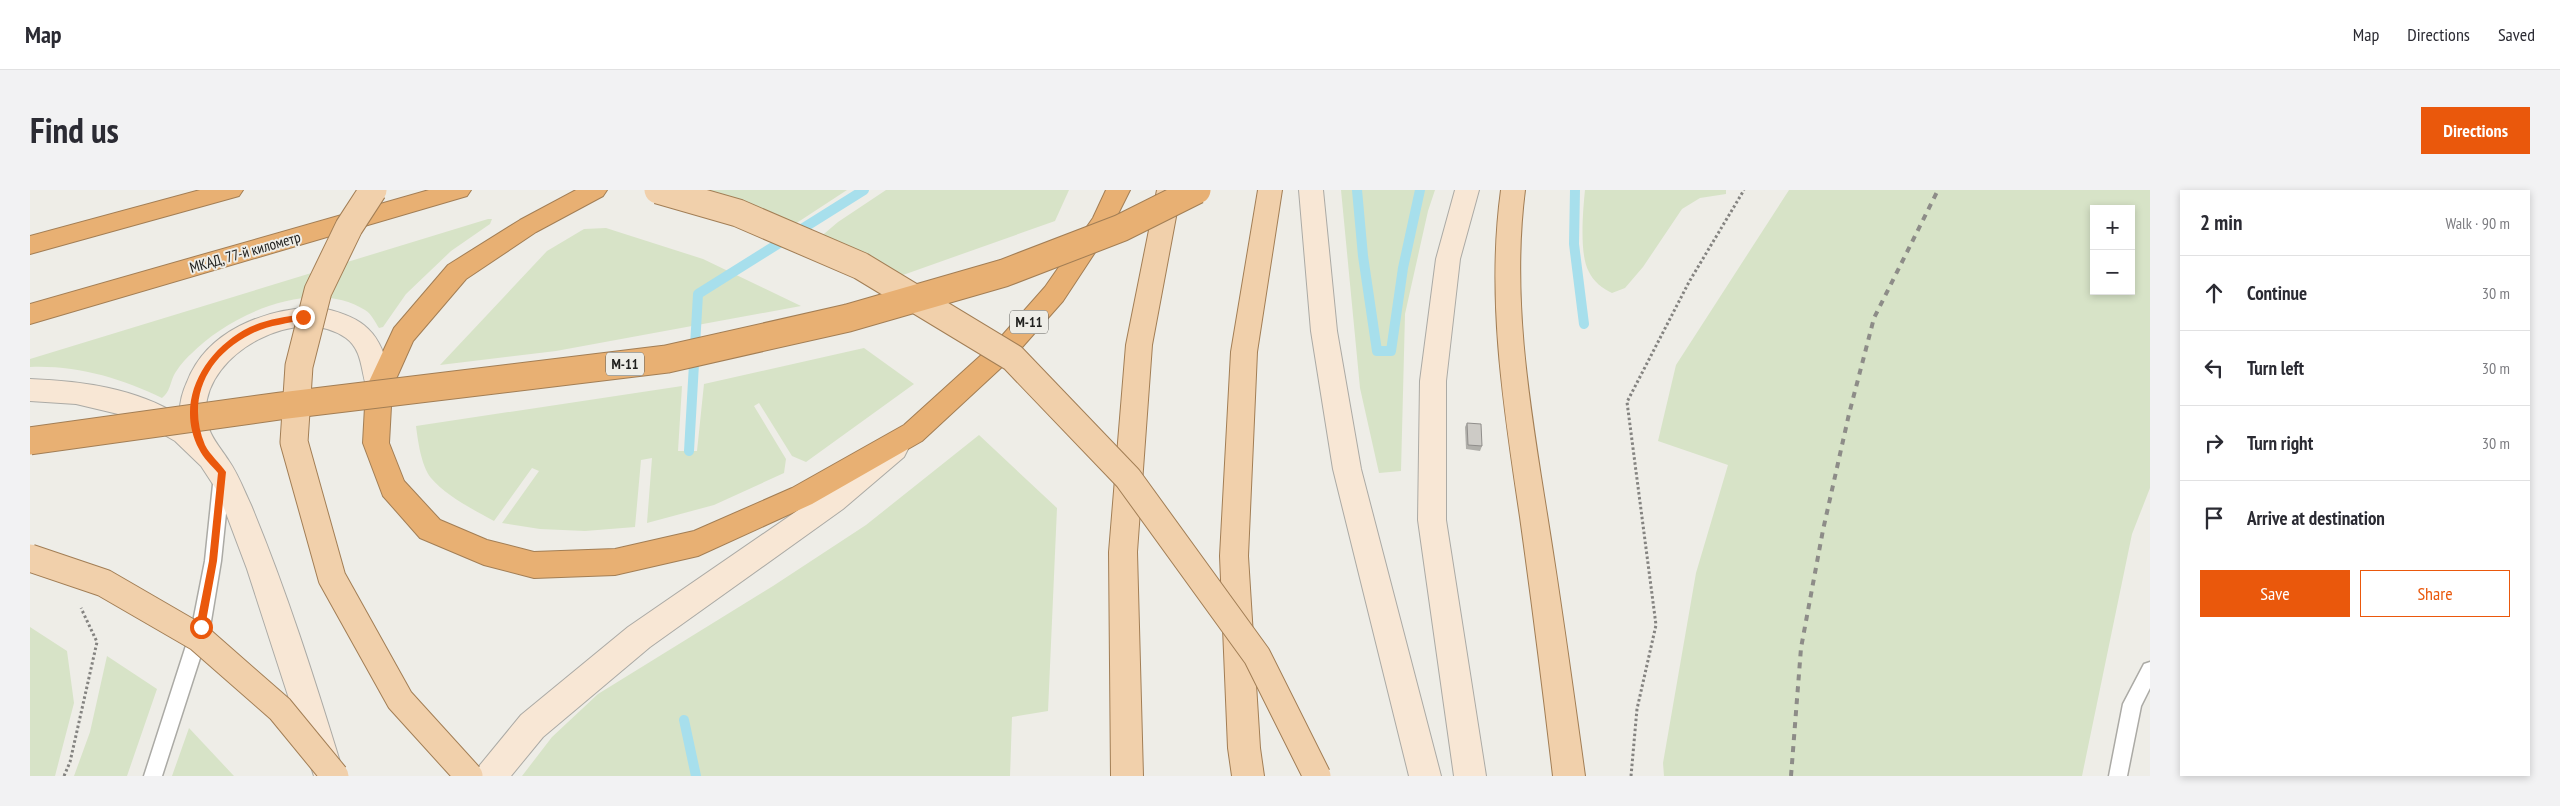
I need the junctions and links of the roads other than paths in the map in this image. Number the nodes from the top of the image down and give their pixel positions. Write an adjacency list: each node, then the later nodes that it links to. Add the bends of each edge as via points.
1 (231, 190): 13 (highway)
2 (373, 190): 26 (main road, bridge, via 348,227 318,292 299,366 294,442 332,578 400,700)
3 (459, 190): 14 (highway, МКАД, 77-й километр)
4 (595, 190): 15 (highway, М-11, via 528,226 457,272 404,335)
5 (658, 190): 30 (main road, bridge, via 738,213 861,266 1013,358 1128,478 1257,656)
6 (1118, 190): 17 (highway, М-11, via 1103,222 1054,294 1008,346)
7 (1169, 190): 28 (main road, via 1139,345 1123,552)
8 (1197, 190): 18 (highway, М-11, bridge, via 1121,228 1004,273 848,318 667,359 280,406)
9 (1270, 190): 29 (main road, via 1244,352 1234,556)
10 (1311, 190): 31 (main road, via 1324,332 1346,469)
11 (1468, 190): 32 (main road, via 1448,259 1433,381 1432,520)
12 (1513, 190): 33 (main road, via 1507,236 1513,379)
13 (30, 246)
14 (30, 314)
15 (379, 388): 17 (highway, М-11, via 376,443 393,488 430,529 484,552 534,565 615,562 698,543 802,496); 19 (main road, via 372,353 355,331 331,320 303,317 275,322 248,332 226,347 207,368 198,385 192,410)
16 (30, 390): 19 (main road, via 58,390 118,401 165,420)
17 (913, 433): 27 (main road, via 833,501 639,637 532,726)
18 (30, 441)
19 (202, 448): 20 (main road)
20 (222, 472): 23 (lane, via 213,561 201,627); 24 (main road, via 290,648)
21 (30, 558): 25 (main road, bridge, via 104,583 199,638 280,709)
22 (2150, 670): 34 (lane, via 2132,704)
23 (153, 776)
24 (329, 776)
25 (335, 776)
26 (469, 776)
27 (491, 776)
28 (1127, 776)
29 (1248, 776)
30 (1317, 776)
31 (1425, 776)
32 (1470, 776)
33 (1569, 776)
34 (2118, 776)

